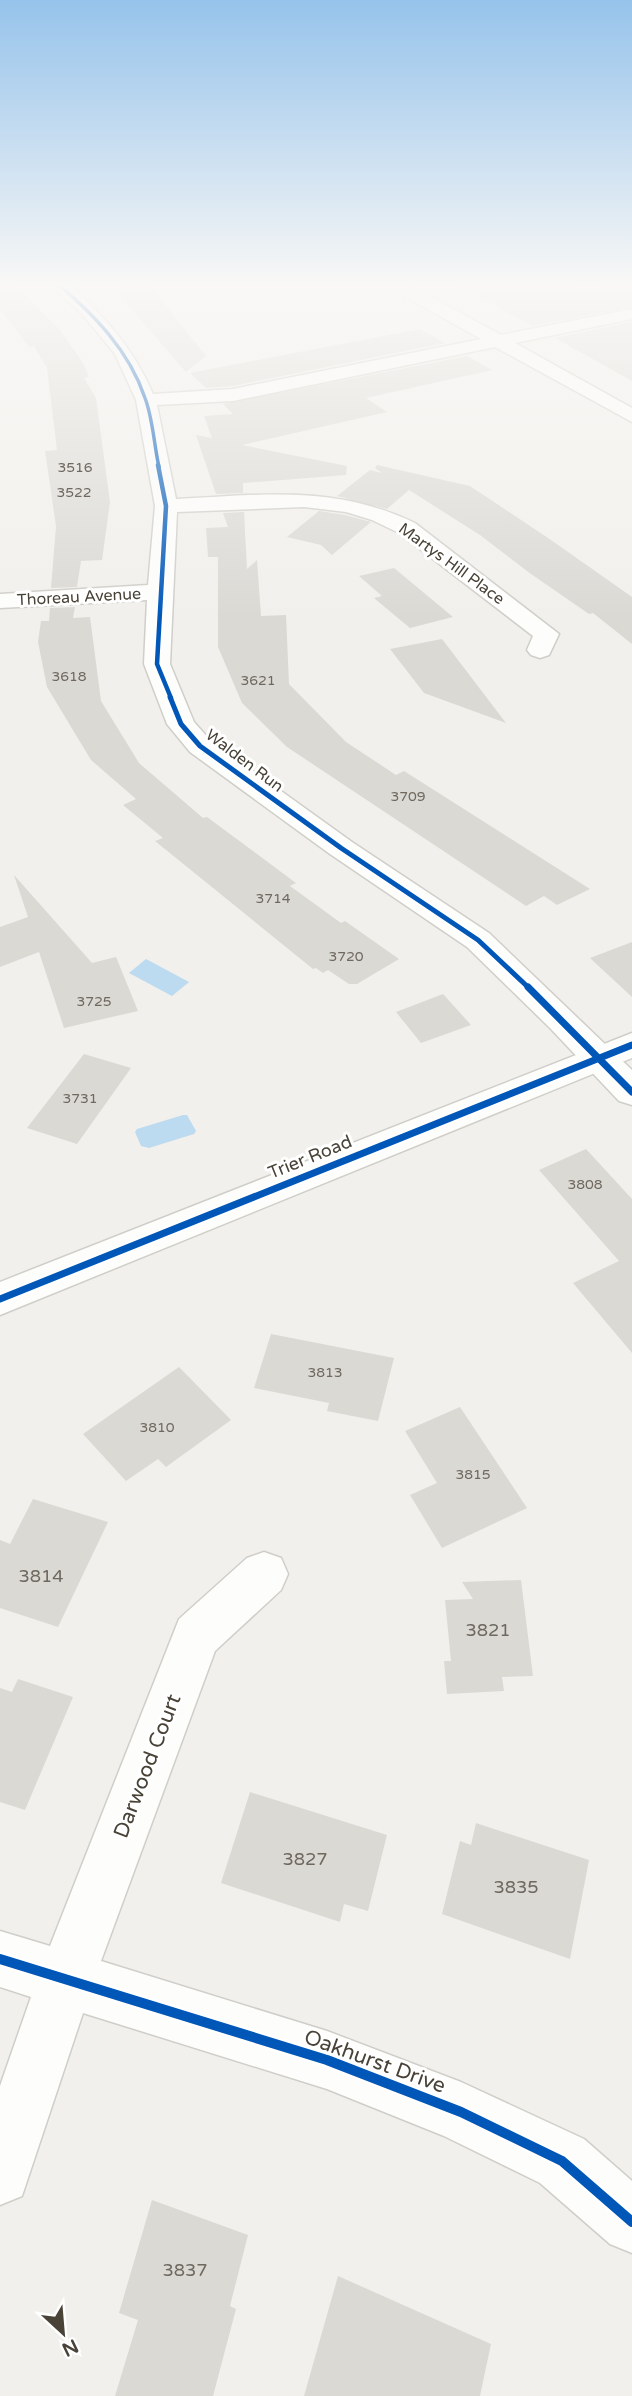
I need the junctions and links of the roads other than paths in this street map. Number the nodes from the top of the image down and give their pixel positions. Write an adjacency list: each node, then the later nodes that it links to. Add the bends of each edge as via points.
1 (144, 395): 4 (street, Walden Run)
2 (234, 395): 4 (street)
3 (594, 395): 5 (street)
4 (146, 400): 6 (street, Walden Run)
5 (632, 416)
6 (166, 506): 7 (street, Walden Run); 9 (street, Martys Hill Place, via 304,500 380,515 407,528 546,634)
7 (159, 592): 8 (street, Thoreau Avenue); 10 (street, Walden Run, via 157,664 181,724 200,746 478,940 554,1012)
8 (0, 601)
9 (540, 650)
10 (615, 1052): 11 (street, Walden Run); 12 (street, Trier Road)
11 (632, 1092)
12 (0, 1299)
13 (264, 1574): 15 (street, Darwood Court, via 196,1636)
14 (0, 1959): 15 (street, Oakhurst Drive)
15 (65, 1981): 16 (street, Darwood Court); 17 (street, Oakhurst Drive, via 327,2060 461,2112 562,2161)
16 (0, 2174)
17 (632, 2222)

